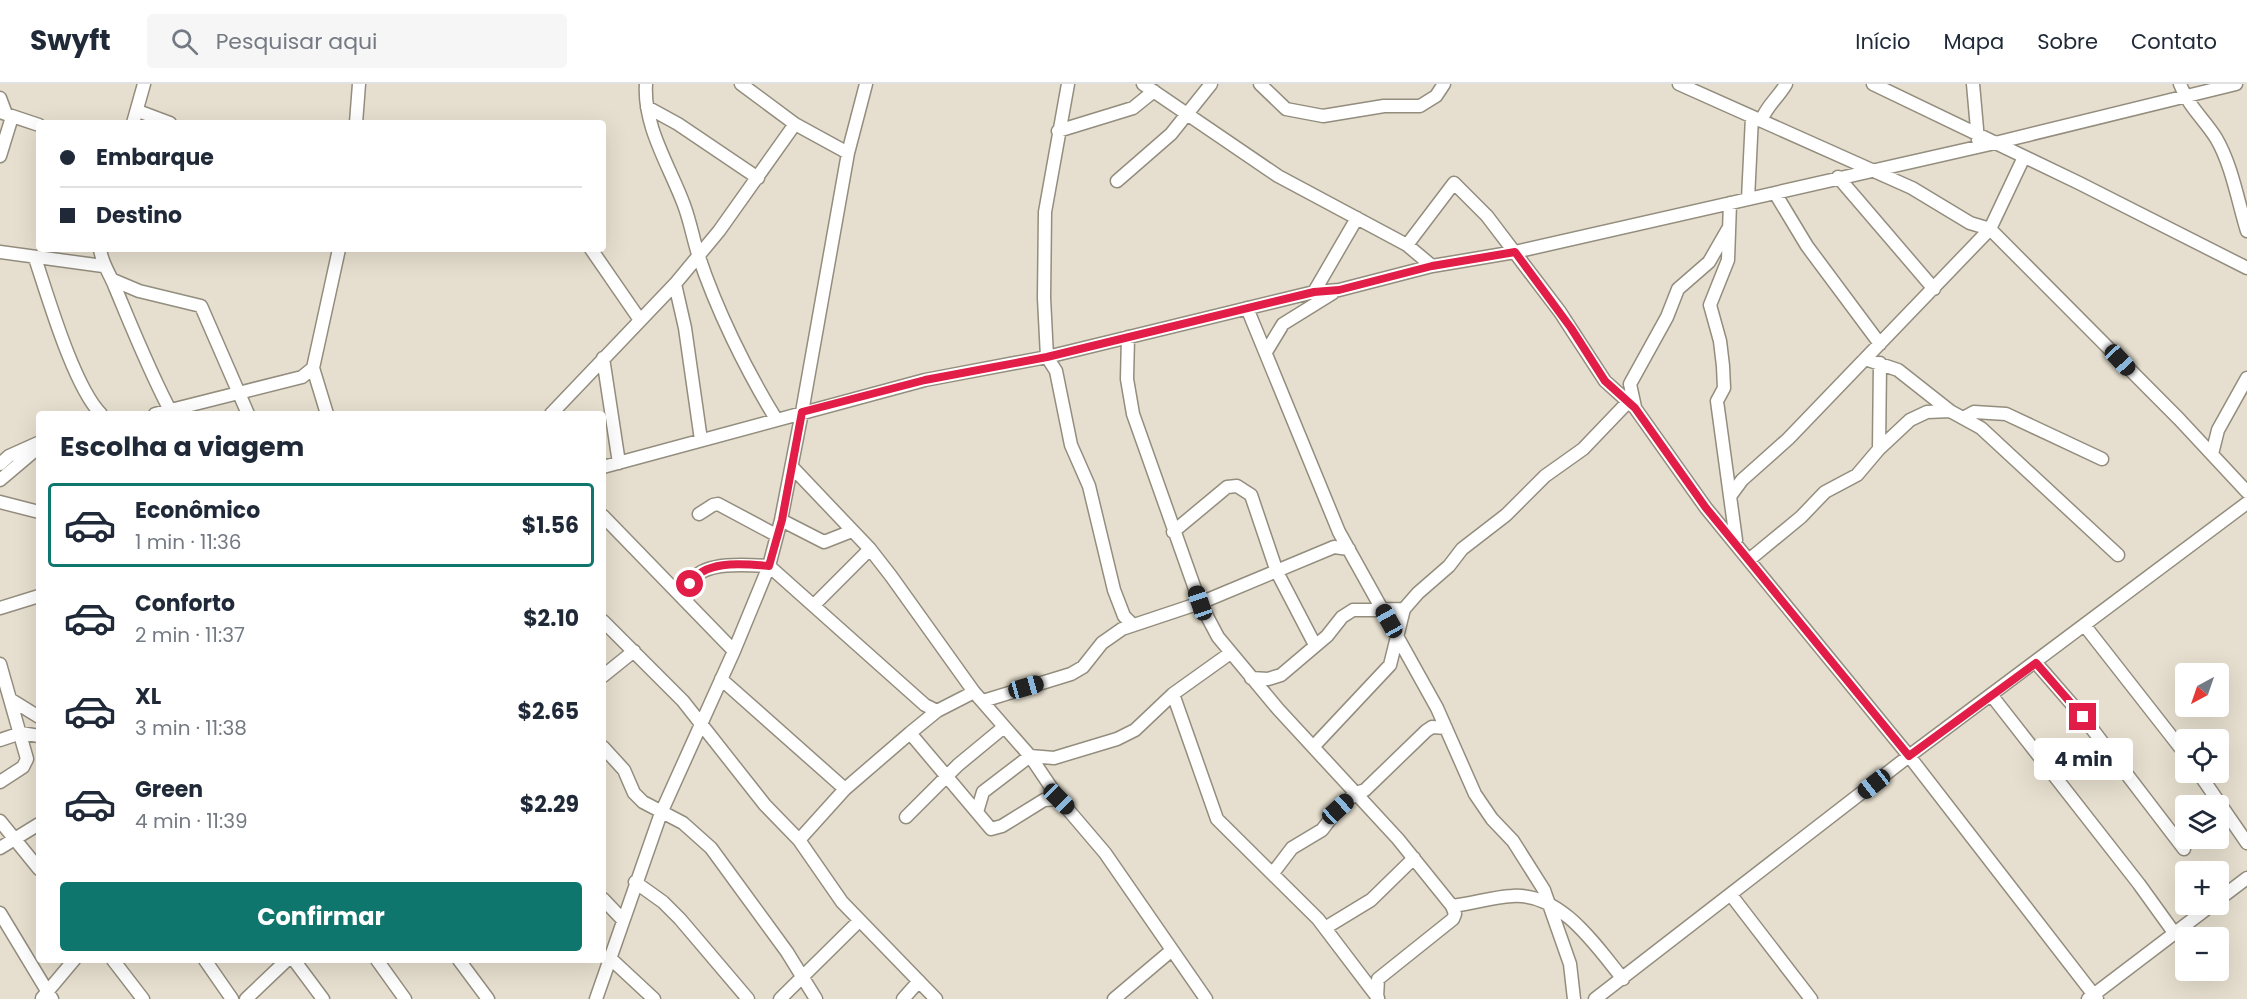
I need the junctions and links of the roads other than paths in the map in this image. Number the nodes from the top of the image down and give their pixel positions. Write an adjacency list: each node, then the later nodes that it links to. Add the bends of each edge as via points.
1 (144, 84): 20 (street)
2 (359, 84): 26 (street)
3 (646, 84): 19 (street)
4 (741, 84): 28 (street)
5 (866, 84): 33 (street)
6 (1068, 84): 29 (street)
7 (1211, 84): 22 (street)
8 (1260, 84): 9 (street, via 1286,109 1323,116 1384,106 1420,106 1436,96)
9 (1444, 84)
10 (1680, 84): 23 (street)
11 (1786, 84): 23 (street)
12 (1873, 84): 30 (street)
13 (1973, 84): 30 (street)
14 (2180, 84): 17 (street)
15 (2236, 84): 17 (street)
16 (1148, 88): 22 (street); 29 (street, via 1133,108)
17 (2185, 97): 31 (street); 46 (street, via 2220,147)
18 (0, 98): 21 (street)
19 (647, 107): 38 (street); 53 (street, via 684,205)
20 (138, 111): 24 (street); 25 (street)
21 (6, 114): 27 (street); 34 (street)
22 (1188, 116): 39 (street); 43 (street, via 1278,176)
23 (1756, 119): 36 (street); 41 (street)
24 (134, 120)
25 (162, 120)
26 (356, 120)
27 (36, 124)
28 (795, 124): 33 (street); 38 (street)
29 (1058, 131): 68 (street, via 1045,212)
30 (1978, 134): 31 (street); 32 (street)
31 (1995, 143): 32 (street); 35 (street)
32 (1979, 147): 36 (street)
33 (848, 153): 85 (street)
34 (0, 156)
35 (2024, 157): 45 (street); 57 (street)
36 (1872, 170): 37 (street); 45 (street, via 1912,188 1970,223)
37 (1838, 177): 40 (street); 60 (street)
38 (758, 178): 53 (street)
39 (1118, 181)
40 (1775, 193): 41 (street); 66 (street, via 1807,246)
41 (1748, 199): 42 (street)
42 (1730, 203): 44 (street); 52 (street)
43 (1357, 218): 47 (street); 62 (street)
44 (1728, 229): 77 (street, via 1709,262 1678,289 1667,317 1637,368 1629,390); 102 (street, via 1728,260 1710,305 1720,341 1724,388 1717,401)
45 (1990, 229): 60 (street); 92 (street)
46 (2247, 231)
47 (1407, 245): 52 (street, via 1454,183); 56 (street)
48 (0, 252): 54 (street)
49 (101, 252): 55 (street)
50 (338, 252): 72 (street)
51 (593, 252): 64 (street)
52 (1515, 252): 56 (street); 77 (street, via 1605,381)
53 (698, 255): 59 (street); 87 (street)
54 (35, 258): 55 (street); 78 (street, via 73,363)
55 (103, 266): 58 (street)
56 (1432, 266): 61 (street)
57 (2247, 268)
58 (112, 280): 76 (street, via 151,295 201,306); 79 (street)
59 (675, 284): 64 (street); 88 (street)
60 (1934, 289): 66 (street)
61 (1339, 290): 62 (street); 67 (street, via 1283,324)
62 (1314, 292): 63 (street)
63 (1247, 308): 65 (street); 67 (street)
64 (640, 320): 69 (street)
65 (1128, 337): 68 (street); 110 (street, via 1130,399)
66 (1880, 344): 70 (street)
67 (1266, 352): 111 (street)
68 (1047, 357): 85 (street, via 925,380); 128 (street, via 1056,371 1071,445 1089,486 1106,562)
69 (603, 358): 83 (street); 95 (street)
70 (1865, 359): 71 (street); 102 (street)
71 (1880, 363): 84 (street, via 1898,370); 91 (street)
72 (313, 368): 73 (street); 75 (street)
73 (302, 377): 75 (street); 76 (street)
74 (2247, 378): 92 (street, via 2218,430)
75 (316, 383): 82 (street)
76 (239, 394): 80 (street); 81 (street)
77 (1631, 405): 113 (street, via 1706,508); 127 (street, via 1462,549)
78 (98, 411)
79 (170, 411)
80 (175, 411)
81 (247, 411)
82 (326, 411)
83 (554, 411)
84 (1950, 411): 86 (street); 91 (street, via 1918,415)
85 (802, 412): 87 (street); 97 (street)
86 (1965, 417): 94 (street, via 1974,412 2006,414); 117 (street, via 1997,441)
87 (776, 420): 88 (street)
88 (701, 440): 95 (street)
89 (36, 446): 93 (street)
90 (36, 448): 98 (street)
91 (1879, 449): 118 (street, via 1857,475 1825,492)
92 (2212, 454): 101 (street)
93 (3, 458)
94 (2102, 459)
95 (619, 463): 96 (street)
96 (606, 466)
97 (792, 467): 99 (street); 100 (street)
98 (0, 480)
99 (807, 485): 100 (street); 109 (street)
100 (787, 491): 108 (street)
101 (2247, 492)
102 (1731, 495): 113 (street)
103 (0, 502): 105 (street)
104 (2247, 503): 130 (street)
105 (36, 511)
106 (699, 514): 112 (street, via 718,504)
107 (606, 519): 122 (street)
108 (782, 520): 109 (street, via 824,542); 112 (street)
109 (852, 531): 114 (street)
110 (1173, 532): 120 (street, via 1227,487 1245,489 1251,495); 123 (street)
111 (1339, 532): 115 (street); 116 (street)
112 (776, 535): 119 (street)
113 (1736, 542): 118 (street)
114 (870, 549): 124 (street); 145 (street)
115 (1349, 549): 116 (street, via 1339,546); 126 (street)
116 (1325, 550): 120 (street)
117 (2118, 555)
118 (1750, 559): 162 (street, via 1825,657)
119 (769, 566): 122 (street, via 740,564 702,571 690,584); 124 (street); 134 (street)
120 (1277, 572): 123 (street); 132 (street)
121 (36, 597): 125 (street)
122 (687, 601): 134 (street)
123 (1200, 603): 128 (street); 135 (street)
124 (814, 605): 149 (street)
125 (0, 608)
126 (1383, 609): 127 (street); 131 (street); 132 (street, via 1353,610)
127 (1404, 609): 131 (street)
128 (1126, 623): 145 (street, via 1102,643 1083,667 1071,674)
129 (606, 624): 133 (street)
130 (2085, 626): 136 (street); 158 (street)
131 (1396, 634): 153 (street); 159 (street, via 1394,656 1385,672)
132 (1315, 645): 139 (street, via 1281,675)
133 (634, 651): 138 (street); 148 (street)
134 (734, 651): 140 (street)
135 (1230, 654): 139 (street); 143 (street)
136 (2036, 663): 144 (street); 179 (street, via 2083,717)
137 (0, 664): 141 (street)
138 (606, 674)
139 (1251, 678): 159 (street)
140 (721, 679): 142 (street); 146 (street)
141 (2, 681): 147 (street)
142 (736, 694): 146 (street); 168 (street)
143 (1173, 694): 163 (street, via 1135,730 1117,740); 186 (street, via 1218,819)
144 (1992, 696): 162 (street); 200 (street)
145 (979, 697): 149 (street); 152 (street)
146 (712, 698): 148 (street); 151 (street)
147 (10, 699): 150 (street); 154 (street)
148 (683, 701): 151 (street)
149 (930, 711): 155 (street)
150 (36, 715)
151 (699, 723): 173 (street); 181 (street, via 765,805)
152 (1004, 727): 161 (street); 164 (street)
153 (1446, 728): 169 (street, via 1432,727 1426,731 1370,786); 193 (street, via 1482,805 1518,850)
154 (21, 733): 156 (street); 157 (street); 166 (street, via 27,759 23,767)
155 (909, 733): 164 (street); 168 (street)
156 (36, 736)
157 (0, 740)
158 (2175, 741)
159 (1313, 747): 169 (street)
160 (606, 750): 173 (street, via 624,770 634,793)
161 (1030, 756): 163 (street); 165 (street); 172 (street, via 983,792)
162 (1909, 756): 190 (street); 216 (street)
163 (1054, 758): 165 (street)
164 (947, 776): 172 (street); 174 (street)
165 (1046, 781): 170 (street); 171 (street)
166 (0, 782)
167 (2206, 783): 182 (street)
168 (845, 789): 181 (street)
169 (1356, 793): 184 (street); 186 (street, via 1322,830 1292,848)
170 (1059, 799): 171 (street); 201 (street, via 1100,846)
171 (1044, 800): 172 (street, via 997,829 991,829)
172 (977, 812)
173 (661, 813): 175 (street); 178 (street)
174 (906, 818)
175 (674, 819): 178 (street); 211 (street, via 711,848)
176 (0, 821): 180 (street)
177 (36, 826): 180 (street)
178 (656, 829): 188 (street)
179 (2175, 837)
180 (14, 838): 183 (street); 185 (street)
181 (799, 840): 197 (street)
182 (2247, 843)
183 (0, 848)
184 (1414, 858): 192 (street); 199 (street, via 1371,900)
185 (36, 865)
186 (1273, 873): 199 (street)
187 (2247, 878): 189 (street)
188 (636, 882): 196 (street); 225 (street, via 680,919)
189 (2229, 892)
190 (1731, 895): 212 (street); 234 (street)
191 (606, 902): 196 (street)
192 (1452, 906): 193 (street, via 1525,896); 215 (street, via 1453,919 1378,979)
193 (1551, 906): 212 (street, via 1594,941); 232 (street, via 1570,964)
194 (0, 914): 214 (street)
195 (2199, 915): 198 (street)
196 (622, 919): 202 (street)
197 (859, 921): 211 (street); 213 (street)
198 (2184, 927)
199 (1325, 928): 215 (street)
200 (2175, 934): 216 (street)
201 (1172, 950): 230 (street); 231 (street)
202 (607, 958): 224 (street)
203 (72, 963): 214 (street)
204 (115, 963): 217 (street)
205 (207, 963): 218 (street)
206 (284, 963): 219 (street)
207 (296, 963): 220 (street)
208 (379, 963): 221 (street)
209 (461, 963): 222 (street)
210 (606, 963): 223 (street)
211 (803, 977): 226 (street); 227 (street)
212 (1623, 979): 233 (street)
213 (919, 981): 228 (street); 229 (street)
214 (47, 997)
215 (1378, 998)
216 (2093, 998)
217 (143, 999)
218 (232, 999)
219 (246, 999)
220 (324, 999)
221 (405, 999)
222 (488, 999)
223 (596, 999)
224 (654, 999)
225 (748, 999)
226 (780, 999)
227 (816, 999)
228 (903, 999)
229 (936, 999)
230 (1114, 999)
231 (1206, 999)
232 (1574, 999)
233 (1595, 999)
234 (1811, 999)

